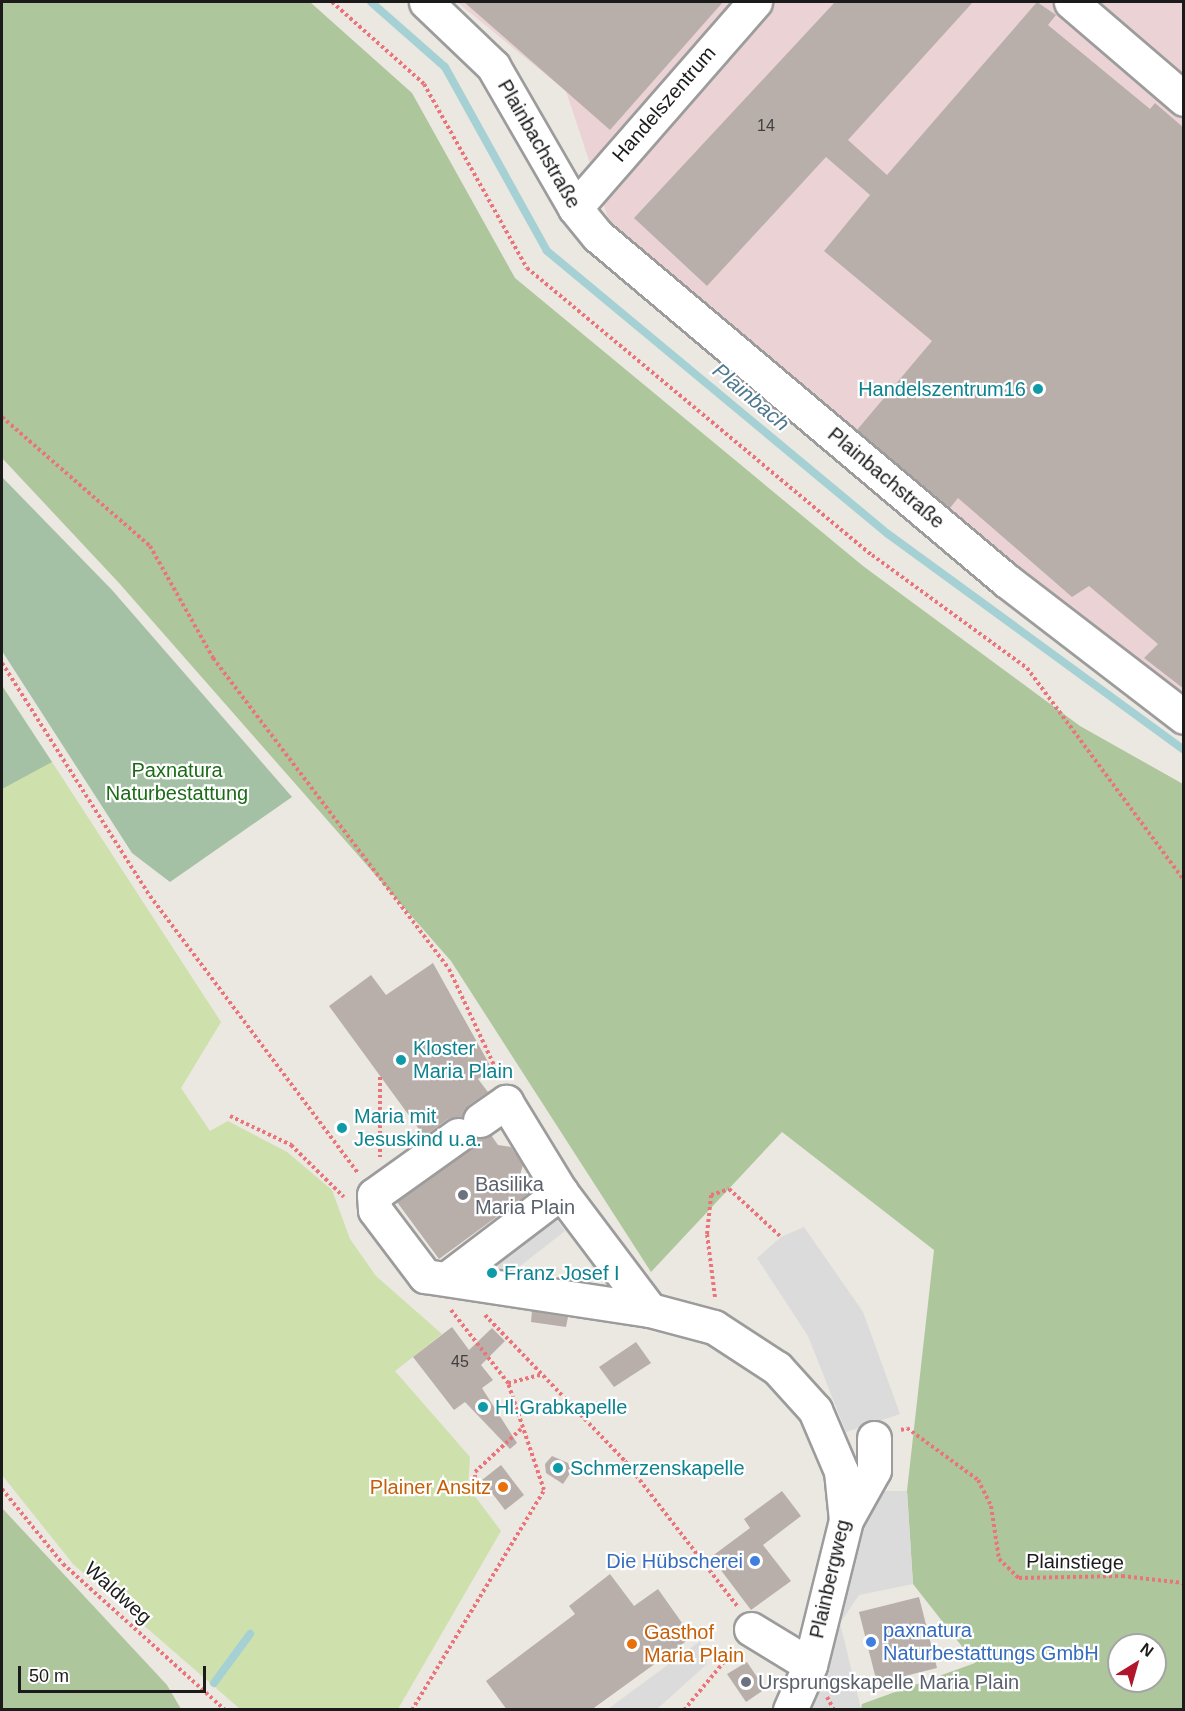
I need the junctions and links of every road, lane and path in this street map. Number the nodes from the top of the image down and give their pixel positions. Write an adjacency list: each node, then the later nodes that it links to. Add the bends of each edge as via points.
1 (332, 2): 10 (path, via 424,84 527,268 872,555 1027,668)
2 (426, 2): 6 (street, Plainbachstraße, via 493,66)
3 (755, 2): 6 (street, Handelszentrum)
4 (1071, 2): 5 (street)
5 (1184, 99)
6 (575, 208): 9 (street, Plainbachstraße, via 598,236 1007,581)
7 (2, 417): 13 (path, via 150,546 213,658 449,969 495,1067)
8 (2, 663): 15 (path, via 150,896)
9 (1184, 717)
10 (1184, 880)
11 (380, 1077): 15 (path)
12 (230, 1116): 15 (path, via 291,1145 346,1199)
13 (482, 1119): 14 (street); 15 (street)
14 (561, 1192): 17 (street); 19 (street)
15 (376, 1198): 17 (street)
16 (781, 1237): 20 (path, via 729,1189 711,1196 707,1234 717,1315)
17 (437, 1277): 19 (street, Plainbergweg); 22 (path)
18 (480, 1310): 21 (path)
19 (650, 1310): 20 (street, Plainbergweg)
20 (714, 1327): 27 (street, Plainbergweg, via 777,1368 815,1410 841,1471)
21 (541, 1374): 22 (path); 29 (path, via 625,1461)
22 (508, 1383): 23 (path)
23 (521, 1429): 25 (path, via 475,1472); 32 (path, via 544,1490)
24 (874, 1438): 27 (street, via 874,1470); 28 (path, Plainstiege, via 907,1428 978,1480 991,1506 999,1559 1019,1578 1122,1576)
25 (476, 1484)
26 (2, 1489): 31 (path, Waldweg, via 63,1564)
27 (846, 1520): 30 (street, Plainbergweg)
28 (1184, 1583)
29 (748, 1622): 30 (street, Plainbergweg); 33 (path)
30 (810, 1665): 34 (street, Plainbergweg)
31 (225, 1710)
32 (412, 1710)
33 (684, 1710)
34 (790, 1710)

